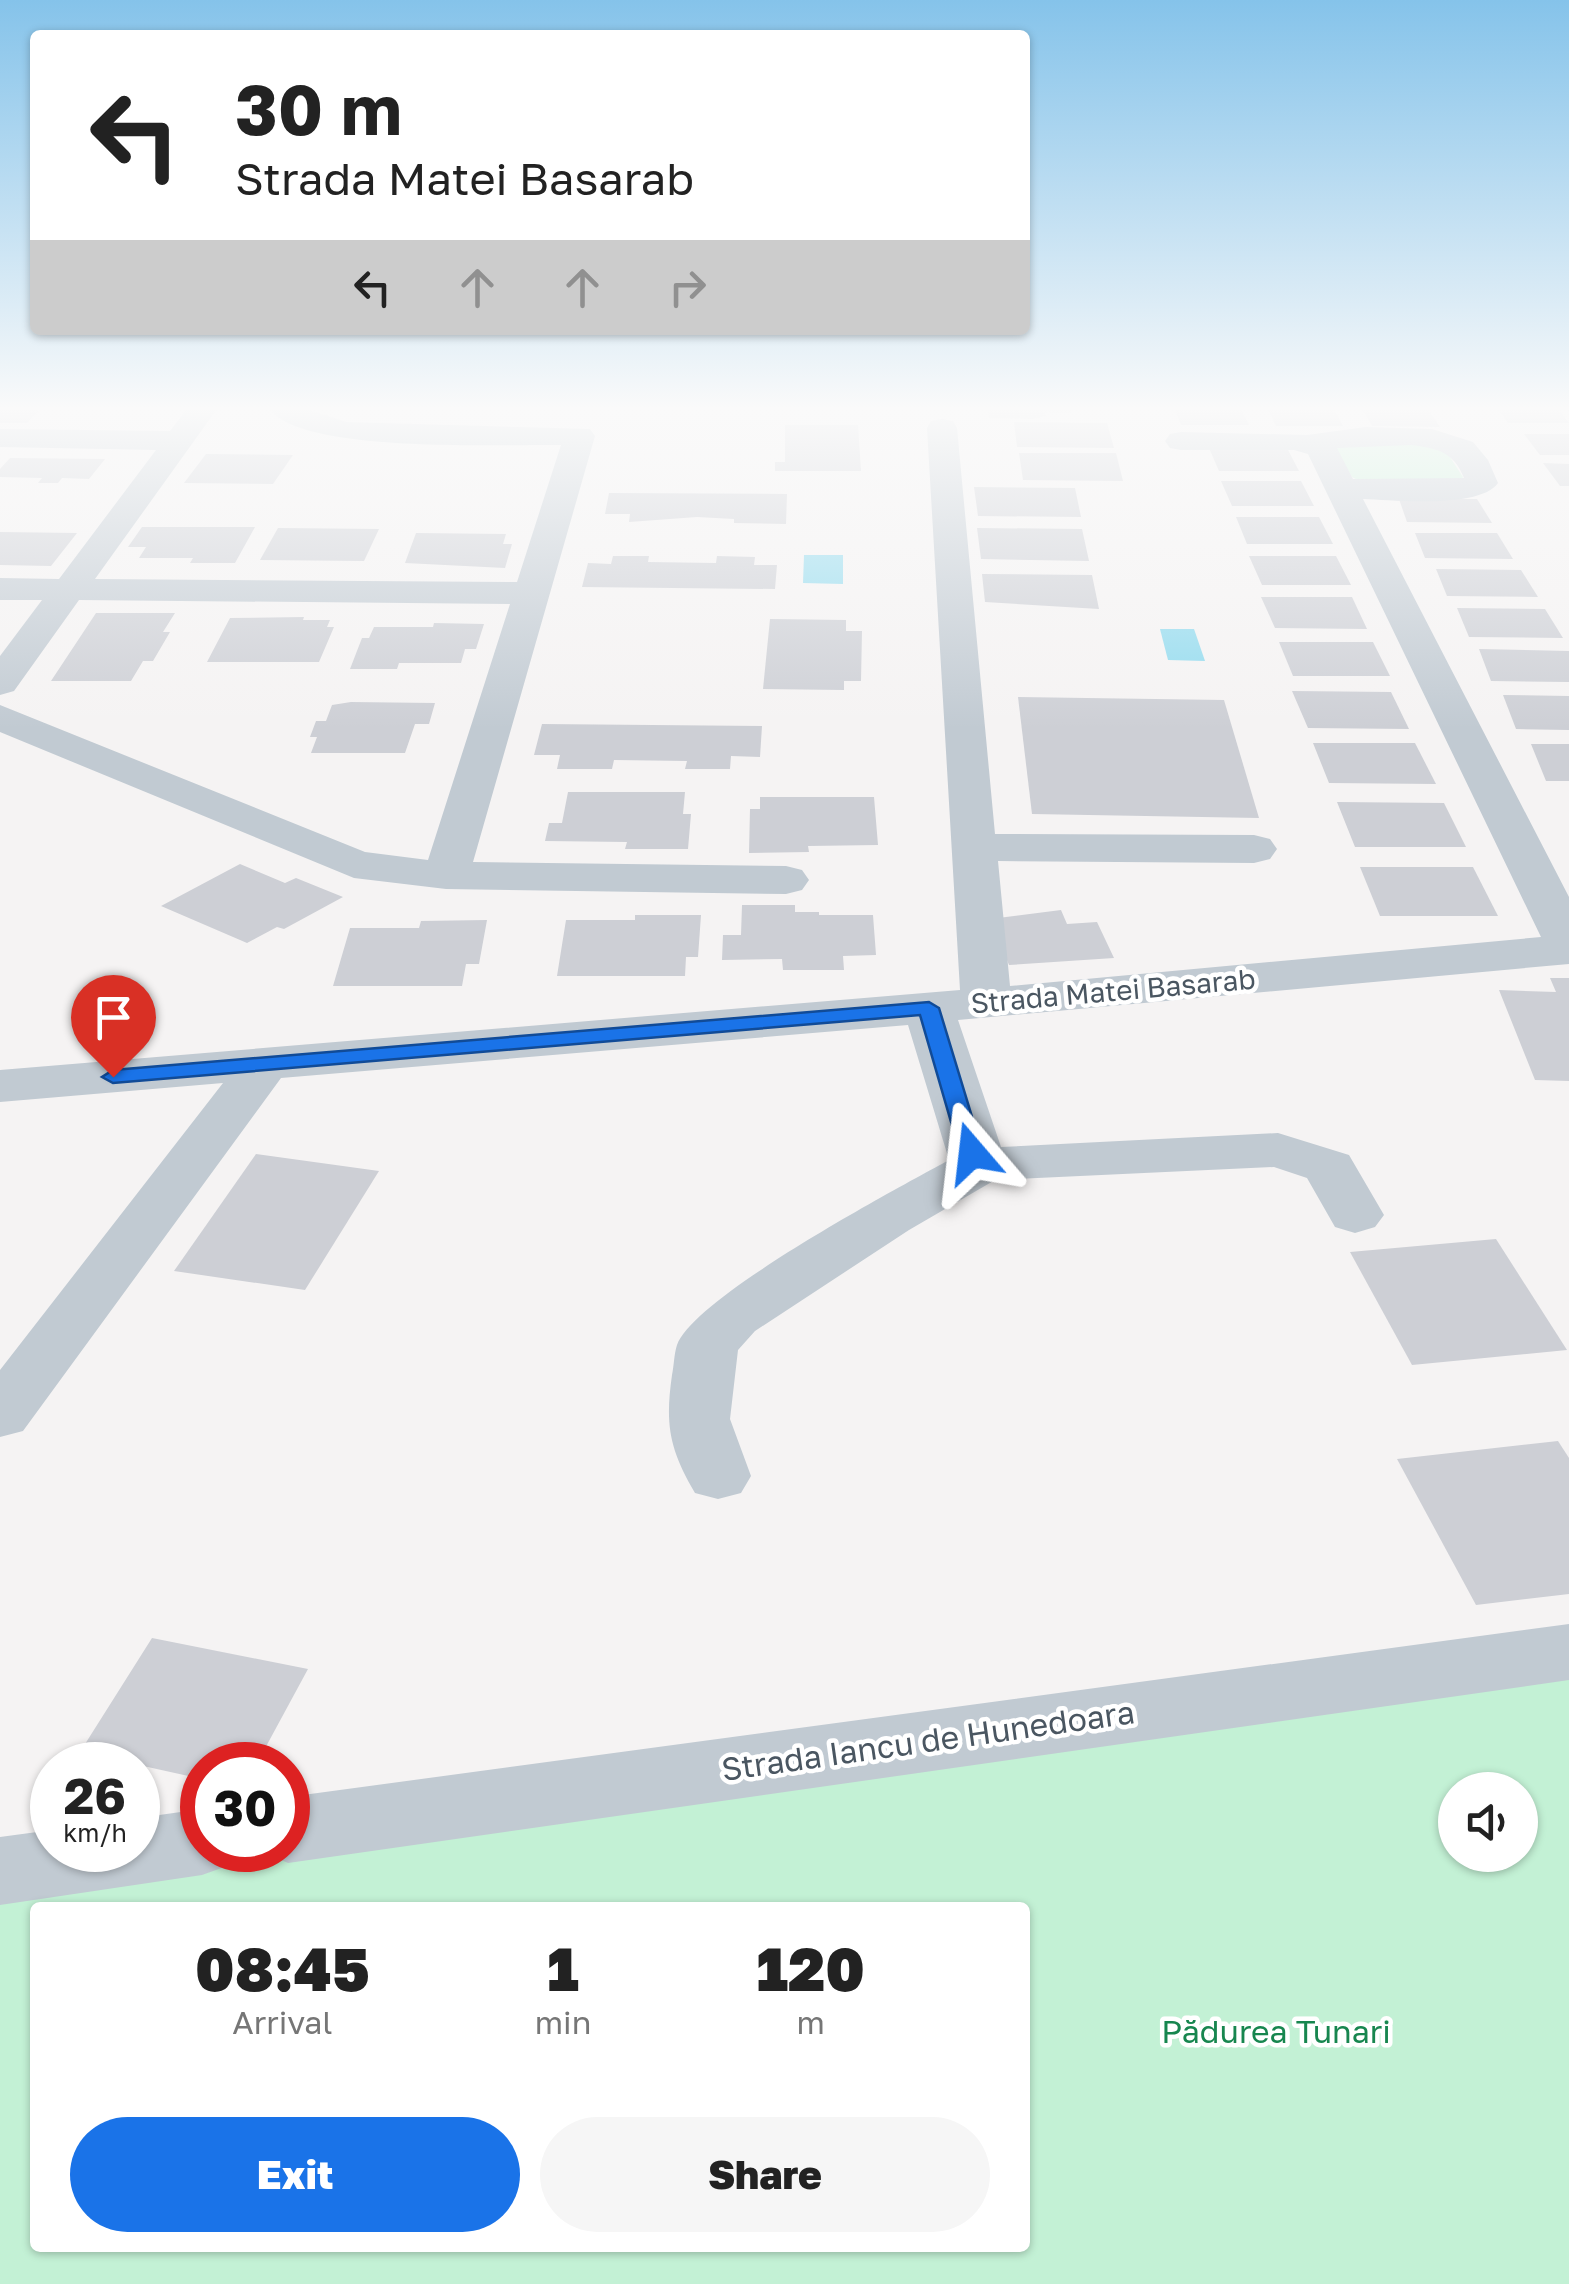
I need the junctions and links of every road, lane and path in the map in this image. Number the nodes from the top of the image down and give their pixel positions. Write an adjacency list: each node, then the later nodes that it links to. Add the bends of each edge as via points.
1 (122, 516): 6 (street)
2 (554, 516): 7 (street)
3 (948, 516): 10 (street)
4 (1356, 516): 14 (street)
5 (0, 589): 6 (street)
6 (66, 590): 7 (street); 8 (street)
7 (529, 593): 12 (street)
8 (0, 683)
9 (0, 717): 12 (street, via 354,864)
10 (972, 847): 11 (street); 15 (street)
11 (1254, 848)
12 (446, 874): 13 (street)
13 (786, 880)
14 (1569, 947): 15 (street, Strada Matei Basarab)
15 (986, 1003): 16 (street, Strada Matei Basarab)
16 (929, 1008): 17 (street, Strada Matei Basarab); 19 (street, via 972,1153)
17 (264, 1064): 18 (street, Strada Matei Basarab); 21 (street)
18 (0, 1086)
19 (986, 1162): 20 (street, via 1012,1166 1278,1150 1328,1167); 22 (street, via 733,1317 708,1345 698,1419)
20 (1355, 1215)
21 (0, 1414)
22 (718, 1476)
23 (1569, 1652): 24 (street, Strada Iancu de Hunedoara)
24 (310, 1827)
25 (180, 1845): 26 (street)
26 (0, 1870)

